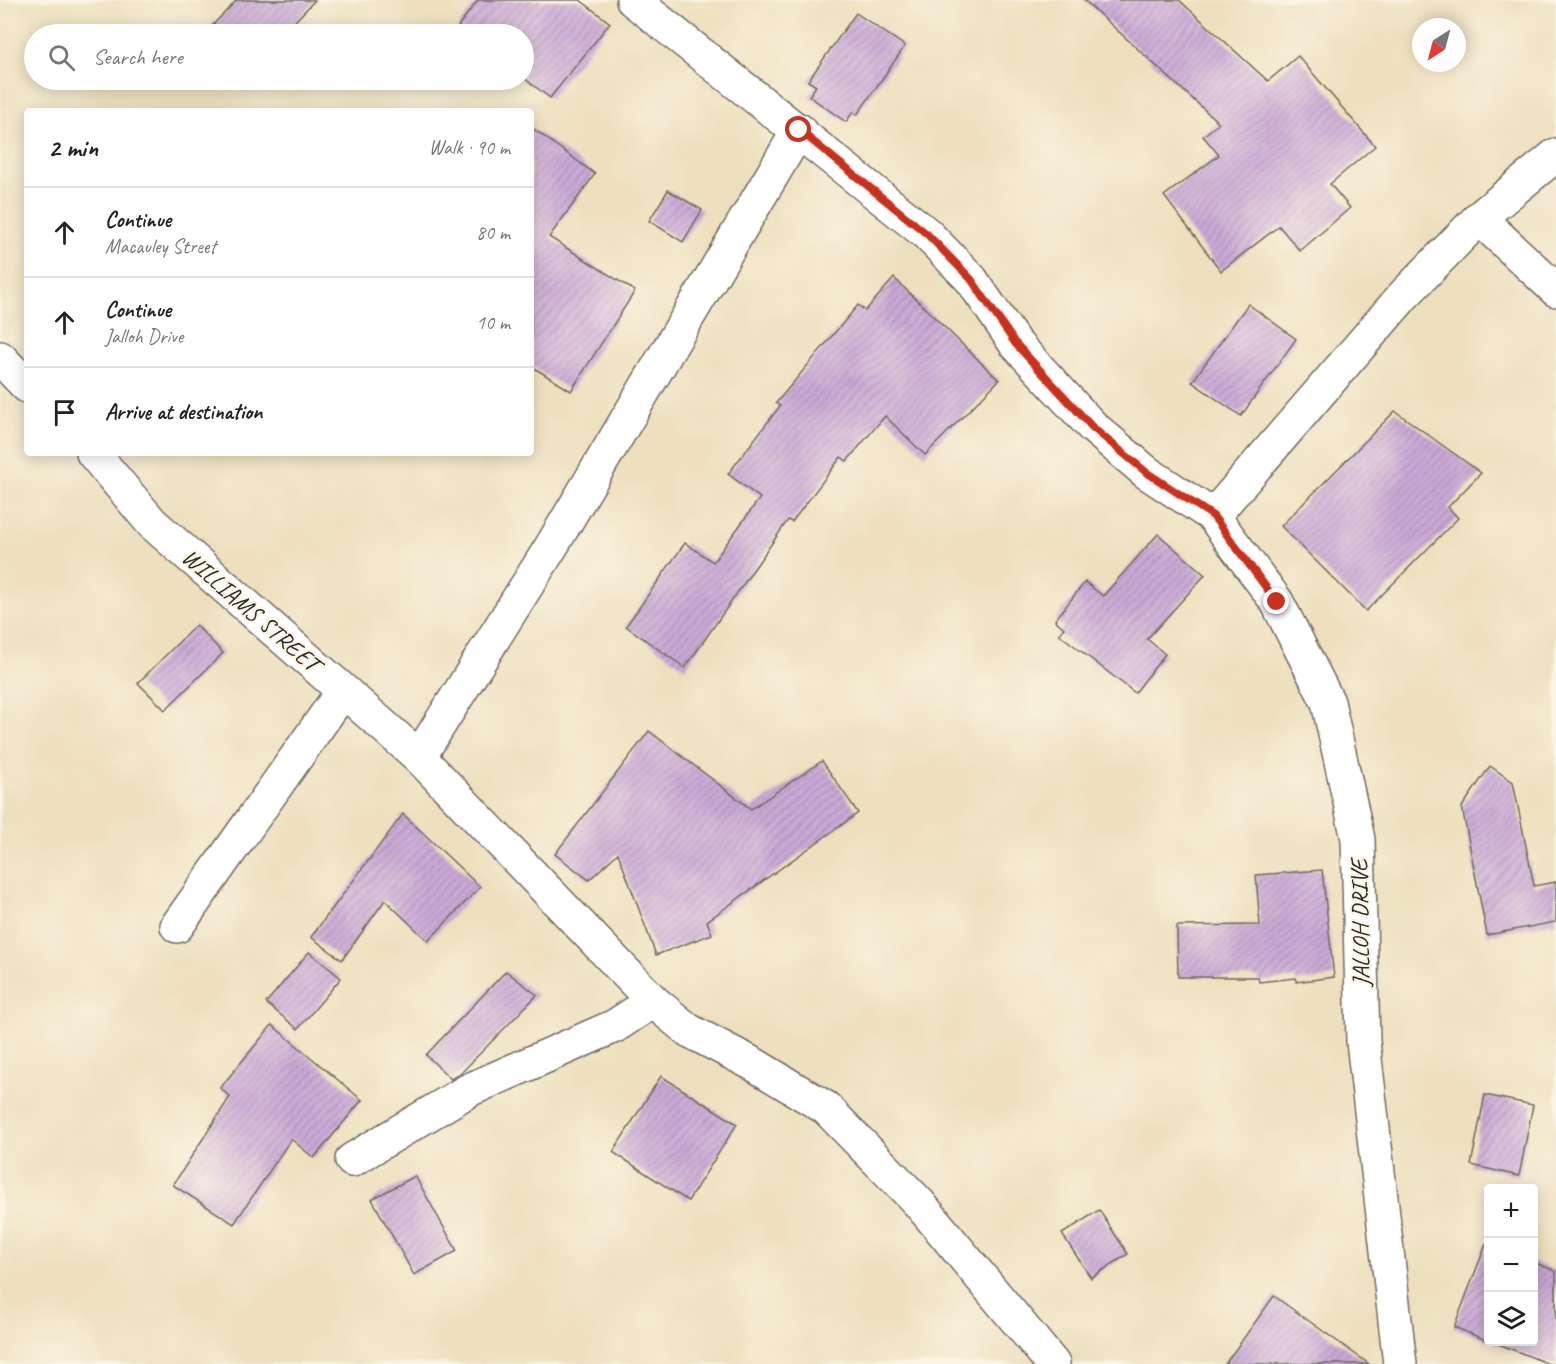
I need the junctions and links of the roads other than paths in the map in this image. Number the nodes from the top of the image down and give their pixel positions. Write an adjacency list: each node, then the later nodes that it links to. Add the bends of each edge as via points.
1 (633, 0): 2 (street)
2 (799, 130): 9 (street, via 927,234 971,279 1015,343 1093,428 1146,472); 11 (street, via 551,547)
3 (1556, 155): 4 (street)
4 (1479, 219): 5 (street); 9 (street, via 1403,296)
5 (1556, 290)
6 (0, 358): 7 (street)
7 (24, 383)
8 (96, 456): 10 (street, WILLIAMS STREET, via 152,523)
9 (1213, 516): 16 (street, JALLOH DRIVE, via 1277,602 1328,702 1358,839 1363,1041)
10 (343, 691): 11 (street, WILLIAMS STREET); 12 (street)
11 (418, 757): 13 (street, WILLIAMS STREET)
12 (177, 927)
13 (653, 1001): 14 (street, via 615,1026 470,1090); 15 (street, WILLIAMS STREET, via 688,1030 826,1108 919,1203)
14 (352, 1160)
15 (1053, 1364)
16 (1400, 1364)

